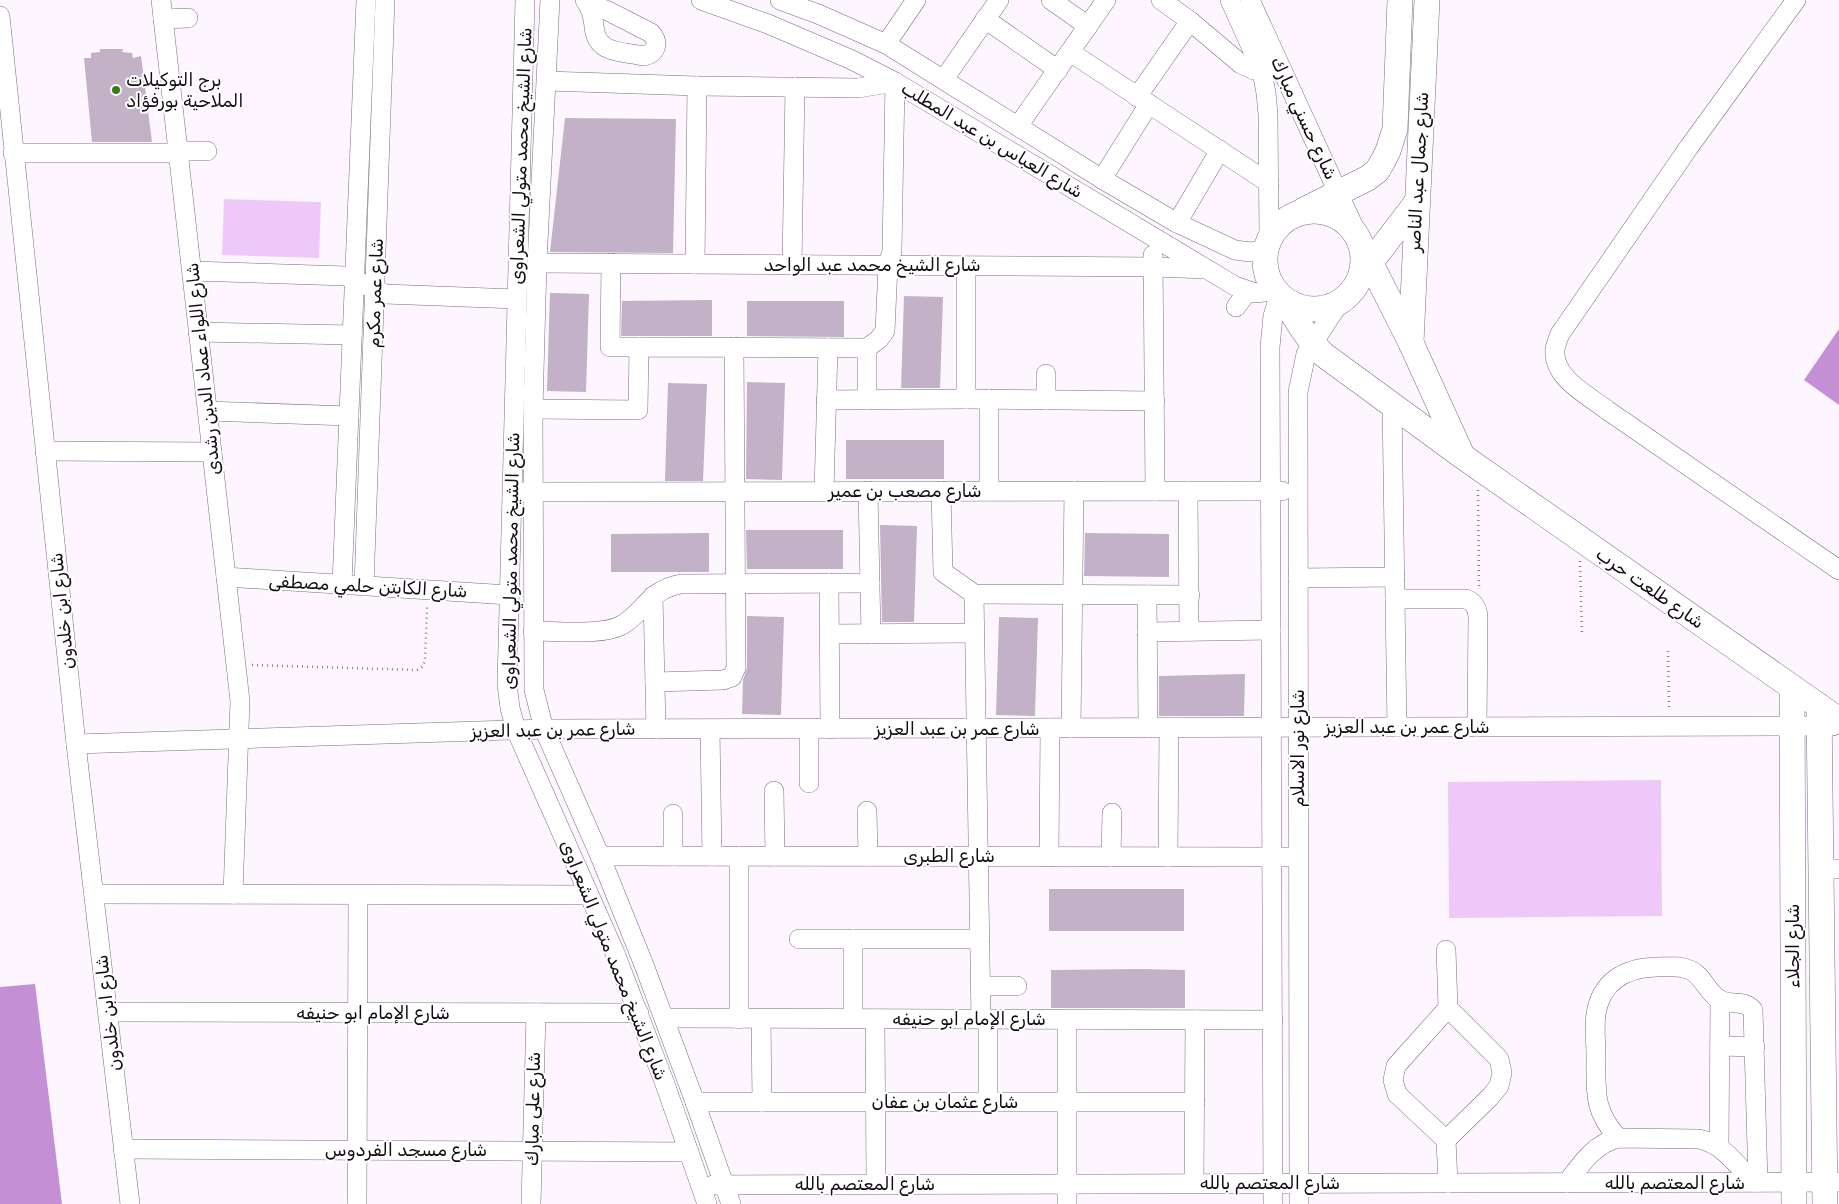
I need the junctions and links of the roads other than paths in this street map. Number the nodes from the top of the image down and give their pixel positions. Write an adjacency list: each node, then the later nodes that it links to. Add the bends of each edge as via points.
1 (161, 0): 20 (street, شارع اللواء عماد الدين رشدى)
2 (366, 0): 59 (street, شارع عمر مكرم)
3 (385, 0): 60 (street, شارع عمر مكرم)
4 (525, 0): 63 (street, شارع الشيخ محمد متولي الشعراوى)
5 (550, 0): 30 (street, شارع الشيخ محمد متولي الشعراوى)
6 (701, 0): 31 (street, شارع العباس بن عبد المطلب, via 768,24)
7 (780, 0): 24 (street, شارع العباس بن عبد المطلب)
8 (916, 0): 24 (street)
9 (999, 0): 21 (street)
10 (1051, 0): 23 (street)
11 (1106, 0): 23 (street)
12 (1161, 0): 22 (street)
13 (1230, 0): 27 (street, شارع حسني مبارك)
14 (1250, 0): 28 (street, شارع حسني مبارك)
15 (1400, 0): 42 (main road, شارع جمال عبد الناصر, via 1392,140 1377,171)
16 (1427, 0): 43 (main road, شارع جمال عبد الناصر)
17 (1796, 0): 100 (street, via 1689,147 1560,334 1555,349 1556,363 1568,380 1608,410)
18 (0, 16): 39 (street, شارع ابن خلدون)
19 (188, 18): 20 (street)
20 (164, 19): 38 (street, شارع اللواء عماد الدين رشدى)
21 (986, 19): 26 (street); 29 (street)
22 (1190, 21): 27 (street, via 1241,64); 34 (street)
23 (1088, 26): 25 (street)
24 (886, 44): 29 (street, شارع العباس بن عبد المطلب)
25 (1070, 52): 26 (street); 34 (street)
26 (1058, 70): 35 (street)
27 (1262, 71): 28 (street); 41 (street, شارع حسني مبارك, via 1268,114)
28 (1283, 73): 42 (street, شارع حسني مبارك)
29 (944, 79): 35 (street, شارع العباس بن عبد المطلب)
30 (547, 81): 32 (street); 50 (street, شارع الشيخ محمد متولي الشعراوى)
31 (895, 82): 33 (street, via 858,88); 47 (street, شارع العباس بن عبد المطلب); 54 (street, via 892,251)
32 (697, 86): 33 (street); 52 (street)
33 (795, 87): 53 (street)
34 (1143, 100): 36 (street); 40 (street)
35 (1018, 126): 40 (street, شارع العباس بن عبد المطلب)
36 (1220, 150): 41 (street); 46 (street)
37 (207, 151): 38 (street)
38 (179, 152): 39 (street); 58 (street, شارع اللواء عماد الدين رشدى)
39 (13, 153): 85 (street, شارع ابن خلدون)
40 (1102, 179): 44 (street, شارع العباس بن عبد المطلب)
41 (1269, 183): 48 (street, شارع حسني مبارك)
42 (1339, 194): 45 (main road, شارع جمال عبد الناصر); 49 (street, شارع حسني مبارك)
43 (1416, 203): 49 (main road); 68 (main road, شارع جمال عبد الناصر)
44 (1160, 213): 46 (street, شارع العباس بن عبد المطلب); 47 (street)
45 (1294, 215): 48 (main road, via 1275,229); 49 (main road, via 1312,210 1330,213 1346,222)
46 (1178, 223): 48 (street, شارع العباس بن عبد المطلب, via 1235,250 1250,252)
47 (1152, 236): 56 (street); 57 (street, شارع العباس بن عبد المطلب)
48 (1267, 244): 62 (main road, via 1266,272)
49 (1362, 255): 64 (main road, via 1348,296); 68 (main road)
50 (537, 263): 51 (street, شارع الشيخ محمد عبد الواحد); 82 (street, شارع الشيخ محمد متولي الشعراوى)
51 (611, 263): 52 (street, شارع الشيخ محمد عبد الواحد); 71 (street, via 610,347)
52 (695, 264): 53 (street, شارع الشيخ محمد عبد الواحد)
53 (792, 264): 54 (street, شارع الشيخ محمد عبد الواحد)
54 (888, 265): 55 (street, شارع الشيخ محمد عبد الواحد); 73 (street, via 885,331)
55 (966, 266): 56 (street, شارع الشيخ محمد عبد الواحد); 75 (street)
56 (1154, 267): 57 (street, شارع الشيخ محمد عبد الواحد); 80 (street)
57 (1206, 269): 61 (street, شارع العباس بن عبد المطلب)
58 (192, 271): 59 (street, via 346,276); 66 (street, شارع اللواء عماد الدين رشدى)
59 (355, 280): 60 (street); 67 (street, شارع عمر مكرم)
60 (375, 289): 63 (street, via 386,294); 108 (street, شارع عمر مكرم)
61 (1248, 292): 62 (street); 65 (street)
62 (1280, 296): 64 (main road, via 1306,309); 69 (main road, شارع طلعت حرب); 96 (street, شارع نور الاسلام, via 1270,337)
63 (517, 299): 98 (street, شارع الشيخ محمد متولي الشعراوى)
64 (1339, 303): 69 (street, شارع نور الاسلام)
65 (1236, 307)
66 (198, 332): 67 (street); 83 (street, شارع اللواء عماد الدين رشدى)
67 (352, 335): 84 (street, شارع عمر مكرم)
68 (1411, 343): 87 (main road)
69 (1312, 344): 81 (main road, شارع طلعت حرب); 97 (street, شارع نور الاسلام, via 1306,354 1298,392)
70 (734, 347): 71 (street); 72 (street); 88 (street)
71 (639, 348): 82 (street, via 638,410)
72 (828, 348): 73 (street); 76 (street)
73 (867, 348): 77 (street)
74 (1046, 374): 79 (street)
75 (966, 399): 77 (street); 78 (street)
76 (826, 400): 77 (street); 89 (street)
77 (866, 400)
78 (989, 400): 79 (street); 92 (street)
79 (1046, 400): 80 (street)
80 (1155, 401): 94 (street)
81 (1392, 405): 87 (main road, شارع طلعت حرب); 103 (street)
82 (533, 409): 99 (street, شارع الشيخ محمد متولي الشعراوى)
83 (208, 411): 84 (street); 86 (street, شارع اللواء عماد الدين رشدى)
84 (349, 416): 107 (street, شارع عمر مكرم)
85 (45, 451): 86 (street); 143 (street, شارع ابن خلدون)
86 (212, 452): 101 (street, شارع اللواء عماد الدين رشدى)
87 (1470, 461): 124 (main road, شارع طلعت حرب)
88 (735, 491): 89 (street, شارع مصعب بن عمير); 99 (street, شارع مصعب بن عمير); 104 (street)
89 (824, 491): 90 (street, شارع مصعب بن عمير)
90 (868, 491): 91 (street, شارع مصعب بن عمير); 106 (street)
91 (941, 491): 92 (street, شارع مصعب بن عمير); 110 (street, via 943,572)
92 (989, 491): 93 (street, شارع مصعب بن عمير)
93 (1074, 491): 94 (street, شارع مصعب بن عمير); 111 (street)
94 (1155, 491): 95 (street, شارع مصعب بن عمير)
95 (1188, 491): 96 (street, شارع مصعب بن عمير); 113 (street)
96 (1270, 491): 97 (street, شارع مصعب بن عمير); 116 (street, شارع نور الاسلام)
97 (1298, 491): 102 (street, شارع نور الاسلام)
98 (512, 492): 99 (street, شارع مصعب بن عمير); 109 (street, شارع الشيخ محمد متولي الشعراوى)
99 (532, 492): 117 (street, شارع الشيخ محمد متولي الشعراوى)
100 (1839, 570)
101 (226, 577): 107 (street, شارع الكابتن حلمي مصطفى); 142 (street, شارع اللواء عماد الدين رشدى, via 240,701)
102 (1298, 578): 103 (street); 135 (street, شارع نور الاسلام)
103 (1395, 578): 115 (street)
104 (736, 583): 105 (street); 114 (street, via 681,584); 123 (street, via 734,674 723,680)
105 (829, 583): 106 (street); 120 (street)
106 (870, 583): 121 (street)
107 (342, 584): 108 (street, شارع الكابتن حلمي مصطفى)
108 (364, 586): 109 (street, شارع الكابتن حلمي مصطفى)
109 (509, 594): 140 (street, شارع الشيخ محمد متولي الشعراوى, via 507,684)
110 (974, 594): 111 (street); 122 (street)
111 (1072, 594): 112 (street); 131 (street)
112 (1148, 595): 113 (street); 119 (street)
113 (1190, 595): 118 (street)
114 (653, 596): 117 (street, via 628,621 608,631); 123 (street)
115 (1395, 599): 127 (street); 128 (street, via 1466,599 1473,603 1478,616)
116 (1271, 630): 118 (street); 134 (street, شارع نور الاسلام)
117 (533, 631): 141 (street, شارع الشيخ محمد متولي الشعراوى, via 534,690)
118 (1189, 631): 119 (street)
119 (1148, 632): 132 (street)
120 (830, 634): 121 (street); 139 (street)
121 (871, 634): 122 (street)
122 (974, 634): 129 (street)
123 (655, 682): 136 (street)
124 (1792, 688): 125 (main road, شارع طلعت حرب); 126 (main road, شارع الجلاء)
125 (1829, 719): 126 (street, شارع عمر بن عبد العزيز); 161 (main road, شارع الجلاء)
126 (1792, 726): 128 (street, شارع عمر بن عبد العزيز); 215 (main road, شارع الجلاء)
127 (1397, 727): 128 (street, شارع عمر بن عبد العزيز); 135 (street, شارع عمر بن عبد العزيز)
128 (1477, 727)
129 (976, 728): 130 (street, شارع عمر بن عبد العزيز); 139 (street, شارع عمر بن عبد العزيز); 155 (street)
130 (1050, 728): 131 (street, شارع عمر بن عبد العزيز); 156 (street)
131 (1071, 728): 132 (street, شارع عمر بن عبد العزيز)
132 (1148, 728): 133 (street, شارع عمر بن عبد العزيز)
133 (1168, 728): 134 (street, شارع عمر بن عبد العزيز); 158 (street)
134 (1272, 728): 135 (street, شارع عمر بن عبد العزيز); 159 (street, شارع نور الاسلام)
135 (1298, 728): 160 (street, شارع نور الاسلام)
136 (656, 729): 137 (street, شارع عمر بن عبد العزيز); 141 (street, شارع عمر بن عبد العزيز)
137 (710, 729): 138 (street, شارع عمر بن عبد العزيز); 151 (street)
138 (810, 729): 139 (street, شارع عمر بن عبد العزيز); 144 (street)
139 (830, 729)
140 (516, 730): 141 (street, شارع عمر بن عبد العزيز); 142 (street, شارع عمر بن عبد العزيز); 165 (street, شارع الشيخ محمد متولي الشعراوى)
141 (544, 730): 149 (street, شارع الشيخ محمد متولي الشعراوى)
142 (239, 739): 143 (street, شارع عمر بن عبد العزيز); 163 (street, شارع اللواء عماد الدين رشدى)
143 (76, 744): 162 (street, شارع ابن خلدون)
144 (809, 783)
145 (774, 791): 153 (street)
146 (867, 811): 154 (street)
147 (1112, 813): 157 (street)
148 (673, 814): 150 (street)
149 (600, 856): 150 (street, شارع الطبرى); 179 (street, شارع الشيخ محمد متولي الشعراوى)
150 (673, 856): 151 (street, شارع الطبرى)
151 (712, 856): 152 (street, شارع الطبرى)
152 (739, 856): 153 (street, شارع الطبرى); 180 (street)
153 (775, 856): 154 (street, شارع الطبرى)
154 (868, 856): 155 (street, شارع الطبرى)
155 (978, 856): 156 (street, شارع الطبرى); 168 (street)
156 (1048, 856): 157 (street, شارع الطبرى)
157 (1111, 857): 158 (street, شارع الطبرى)
158 (1168, 857): 159 (street, شارع الطبرى)
159 (1272, 857): 160 (street, شارع الطبرى); 187 (street, شارع نور الاسلام)
160 (1298, 857): 207 (street, شارع نور الاسلام)
161 (1830, 869): 170 (main road, شارع الجلاء)
162 (94, 894): 163 (street); 175 (street, شارع ابن خلدون)
163 (233, 894): 164 (street)
164 (358, 895): 165 (street); 176 (street)
165 (590, 895): 178 (street, شارع الشيخ محمد متولي الشعراوى)
166 (799, 938): 167 (street)
167 (853, 939): 168 (street); 182 (street)
168 (980, 939): 171 (street)
169 (1446, 950): 174 (street)
170 (1830, 980): 196 (main road, شارع الجلاء)
171 (981, 986): 172 (street); 184 (street)
172 (1017, 986)
173 (1720, 1001): 188 (street); 189 (street, via 1743,1002 1753,1010); 197 (street, via 1698,974 1679,967 1633,969 1607,987 1599,1000 1596,1016 1596,1090 1606,1125)
174 (1448, 1008): 198 (street, via 1396,1066 1393,1080 1397,1094); 198 (street, via 1499,1059 1502,1072 1499,1086 1490,1097)
175 (108, 1012): 176 (street, شارع الإمام ابو حنيفه); 200 (street, شارع ابن خلدون)
176 (358, 1013): 177 (street, شارع الإمام ابو حنيفه); 201 (street)
177 (536, 1013): 178 (street, شارع الإمام ابو حنيفه); 202 (street, شارع على مبارك)
178 (639, 1013): 203 (street, شارع الشيخ محمد متولي الشعراوى)
179 (664, 1018): 180 (street, شارع الإمام ابو حنيفه); 190 (street, شارع الشيخ محمد متولي الشعراوى)
180 (738, 1019): 181 (street, شارع الإمام ابو حنيفه)
181 (762, 1019): 182 (street, شارع الإمام ابو حنيفه); 191 (street)
182 (854, 1019): 183 (street, شارع الإمام ابو حنيفه)
183 (875, 1019): 184 (street, شارع الإمام ابو حنيفه); 192 (street)
184 (985, 1019): 185 (street, شارع الإمام ابو حنيفه); 193 (street)
185 (1067, 1020): 186 (street, شارع الإمام ابو حنيفه); 194 (street)
186 (1195, 1020): 187 (street, شارع الإمام ابو حنيفه); 195 (street)
187 (1273, 1020): 206 (street, شارع نور الاسلام)
188 (1720, 1046): 189 (street); 199 (street)
189 (1755, 1047): 204 (street)
190 (695, 1102): 191 (street, شارع عثمان بن عفان); 213 (street, شارع الشيخ محمد متولي الشعراوى)
191 (762, 1102): 192 (street, شارع عثمان بن عفان)
192 (876, 1102): 193 (street, شارع عثمان بن عفان); 210 (street)
193 (988, 1102): 194 (street, شارع عثمان بن عفان)
194 (1067, 1102): 195 (street, شارع عثمان بن عفان); 211 (street)
195 (1195, 1102): 205 (street)
196 (1831, 1114): 214 (main road, شارع الجلاء)
197 (1618, 1138): 199 (street, via 1699,1139); 209 (street, via 1599,1146)
198 (1446, 1140): 208 (street)
199 (1719, 1146): 204 (street)
200 (123, 1149): 201 (street, شارع مسجد الفردوس); 216 (street, شارع ابن خلدون)
201 (357, 1150): 202 (street, شارع مسجد الفردوس); 217 (street)
202 (532, 1151): 203 (street, شارع مسجد الفردوس); 218 (street, شارع على مبارك)
203 (690, 1152): 212 (street, شارع الشيخ محمد متولي الشعراوى)
204 (1756, 1182): 209 (street, شارع المعتصم بالله); 215 (street, شارع المعتصم بالله)
205 (1194, 1183): 206 (street, شارع المعتصم بالله); 211 (street, شارع المعتصم بالله)
206 (1273, 1183): 207 (street, شارع المعتصم بالله); 222 (street, شارع نور الاسلام)
207 (1299, 1183): 208 (street, شارع المعتصم بالله); 223 (street, شارع نور الاسلام)
208 (1448, 1183): 209 (street, شارع المعتصم بالله)
209 (1567, 1183)
210 (876, 1184): 211 (street, شارع المعتصم بالله); 213 (street, شارع المعتصم بالله)
211 (1067, 1184): 221 (street)
212 (701, 1185): 213 (street, شارع المعتصم بالله); 219 (street, شارع الشيخ محمد متولي الشعراوى)
213 (724, 1185): 220 (street, شارع الشيخ محمد متولي الشعراوى)
214 (1830, 1189): 215 (street, شارع المعتصم بالله)
215 (1794, 1193)
216 (130, 1204)
217 (357, 1204)
218 (531, 1204)
219 (708, 1204)
220 (731, 1204)
221 (1067, 1204)
222 (1273, 1204)
223 (1299, 1204)

